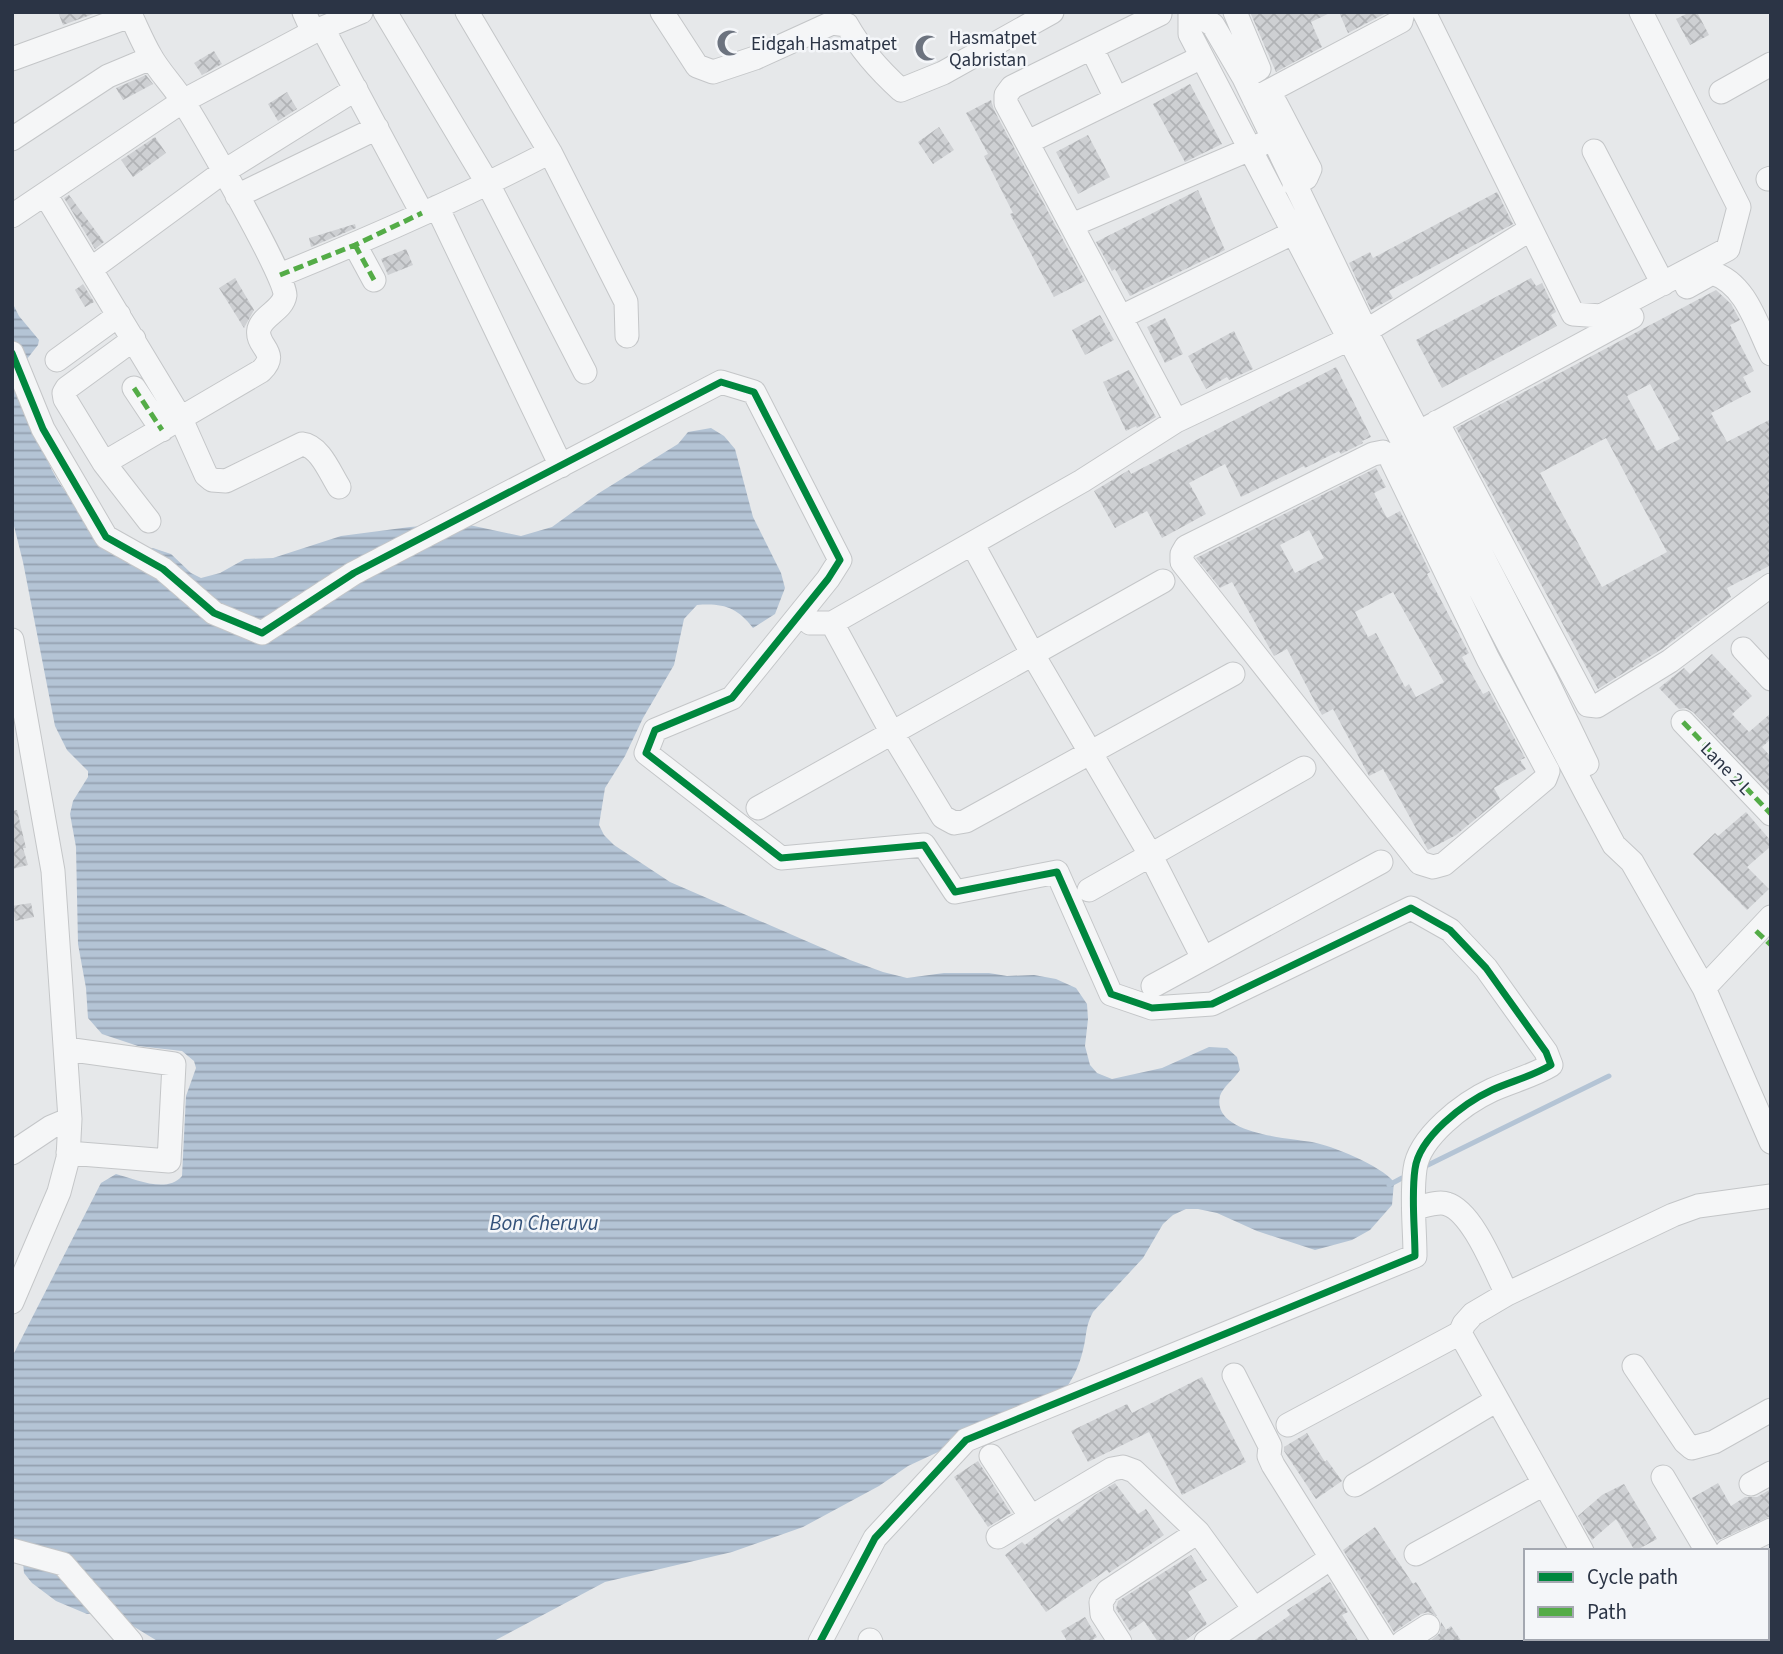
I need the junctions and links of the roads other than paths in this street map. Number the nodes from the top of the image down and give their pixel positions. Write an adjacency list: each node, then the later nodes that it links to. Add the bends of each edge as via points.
1 (361, 12): 13 (street)
2 (386, 12): 32 (street)
3 (467, 12): 30 (street)
4 (662, 12): 5 (street, via 697,66 713,72 832,23 847,25 858,44 901,90 943,73)
5 (1052, 12)
6 (1192, 12): 15 (street, via 1191,34); 21 (street, via 1213,25)
7 (1235, 12): 21 (street, via 1259,69)
8 (1404, 12): 21 (street, via 1401,21)
9 (1424, 12): 40 (street)
10 (1641, 12): 45 (street, via 1739,207 1728,249)
11 (129, 14): 16 (street); 17 (street)
12 (1160, 14): 14 (street)
13 (313, 24): 19 (street); 23 (street)
14 (1092, 49): 22 (street); 27 (street, via 1012,87 1006,95)
15 (1202, 57): 22 (street); 28 (street)
16 (151, 58): 23 (street); 25 (street, via 108,76)
17 (12, 59)
18 (1771, 64): 20 (street)
19 (356, 89): 24 (street); 31 (street)
20 (1721, 92)
21 (1258, 94): 26 (street); 33 (street, via 1310,169 1306,178)
22 (1116, 98): 27 (street)
23 (183, 101): 31 (street); 34 (street)
24 (377, 128): 35 (street); 36 (street)
25 (12, 139)
26 (1273, 139): 28 (street); 33 (street)
27 (1028, 142): 38 (street)
28 (1251, 149): 38 (street); 39 (street)
29 (1594, 151): 45 (street)
30 (550, 152): 32 (street); 49 (street, via 626,302)
31 (223, 172): 35 (street); 42 (street)
32 (488, 184): 36 (street); 54 (street)
33 (1294, 184): 39 (street)
34 (45, 194): 37 (street); 42 (street)
35 (237, 197): 43 (street)
36 (429, 210): 41 (street); 60 (street)
37 (12, 216)
38 (1072, 225): 47 (street)
39 (1303, 227): 47 (street); 48 (street)
40 (1531, 229): 45 (street, via 1573,314 1601,316); 48 (street)
41 (355, 245): 43 (street); 44 (street)
42 (91, 270): 46 (street)
43 (280, 275): 57 (street, via 283,302 260,328 269,356 267,365)
44 (374, 280)
45 (1663, 284)
46 (119, 315): 50 (street); 53 (street)
47 (1121, 317): 56 (street)
48 (1358, 335): 56 (street); 58 (street); 69 (street)
49 (627, 336)
50 (134, 338): 57 (street); 59 (street, via 64,393)
51 (12, 353): 60 (street, via 43,429 106,537 163,569 214,613 262,633 354,573)
52 (1771, 354): 58 (street, via 1738,288 1726,277 1712,273)
53 (57, 360)
54 (585, 372)
55 (134, 388): 57 (street)
56 (1176, 421): 63 (street)
57 (171, 424): 59 (street); 61 (street, via 212,480 226,481 302,444 317,451)
58 (1427, 427): 69 (street); 75 (street)
59 (104, 463): 62 (street)
60 (561, 466): 97 (street, via 721,382 754,392 840,560 732,698 655,730 646,753 781,858 924,845 955,892 1057,872 1111,994 1152,1008 1212,1004 1411,908 1450,930 1486,968 1551,1065 1490,1091 1442,1125 1415,1167)
61 (339, 486)
62 (149, 521)
63 (973, 545): 68 (street); 77 (street, via 821,623)
64 (1163, 581): 68 (street)
65 (1771, 585): 75 (street, via 1670,661 1597,706)
66 (12, 640): 91 (street, via 53,871)
67 (1743, 649): 73 (street)
68 (1032, 653): 77 (street); 79 (street)
69 (1520, 657): 70 (street); 72 (street); 74 (street); 81 (street)
70 (1488, 659): 74 (street); 74 (street, via 1390,457 1383,453 1186,547 1182,554 1188,570 1420,863 1444,864 1547,775)
71 (1233, 674): 79 (street)
72 (1546, 679): 75 (street, via 1564,692); 78 (street)
73 (1771, 679)
74 (1503, 683)
75 (1582, 695): 78 (street)
76 (1683, 722): 83 (street, Lane 2 L)
77 (892, 733): 79 (street, via 943,817 954,823 967,821); 82 (street)
78 (1573, 733): 81 (street)
79 (1091, 754): 84 (street)
80 (1304, 768): 84 (street)
81 (1592, 790): 90 (street, via 1614,845 1632,862)
82 (758, 808)
83 (1771, 814)
84 (1151, 856): 86 (street); 88 (street)
85 (1381, 862): 88 (street)
86 (1089, 891)
87 (1766, 931): 90 (street)
88 (1203, 958): 89 (street)
89 (1153, 986)
90 (1704, 988): 93 (street)
91 (66, 1049): 92 (street); 95 (street, via 174,1064 169,1161)
92 (70, 1119): 94 (street); 95 (street)
93 (1771, 1142)
94 (12, 1153)
95 (68, 1153): 99 (street, via 59,1192)
96 (1771, 1196): 98 (street, via 1699,1206 1673,1215)
97 (1415, 1208): 98 (street, via 1446,1202 1460,1211); 123 (street, via 1415,1256 966,1440 876,1538)
98 (1507, 1294): 100 (street, via 1473,1314)
99 (12, 1302)
100 (1461, 1333): 103 (street); 105 (street)
101 (1634, 1366): 104 (street, via 1692,1448 1714,1442)
102 (1234, 1375): 119 (street, via 1270,1446 1273,1465)
103 (1497, 1400): 108 (street); 109 (street)
104 (1771, 1410)
105 (1288, 1425)
106 (991, 1456): 110 (street)
107 (1663, 1477): 115 (street)
108 (1544, 1484): 114 (street); 118 (street)
109 (1355, 1485)
110 (1031, 1517): 112 (street, via 1124,1466); 113 (street)
111 (1771, 1530): 116 (street)
112 (1198, 1532): 120 (street); 124 (street, via 1108,1591 1101,1602 1102,1614)
113 (998, 1537)
114 (1581, 1549)
115 (1706, 1549)
116 (1731, 1549)
117 (12, 1550): 122 (street, via 63,1564)
118 (1416, 1554)
119 (1331, 1558): 120 (street); 126 (street)
120 (1254, 1609): 125 (street)
121 (1428, 1626): 127 (street)
122 (131, 1642)
123 (820, 1642)
124 (1120, 1642)
125 (1206, 1642)
126 (1384, 1642)
127 (1403, 1642)

